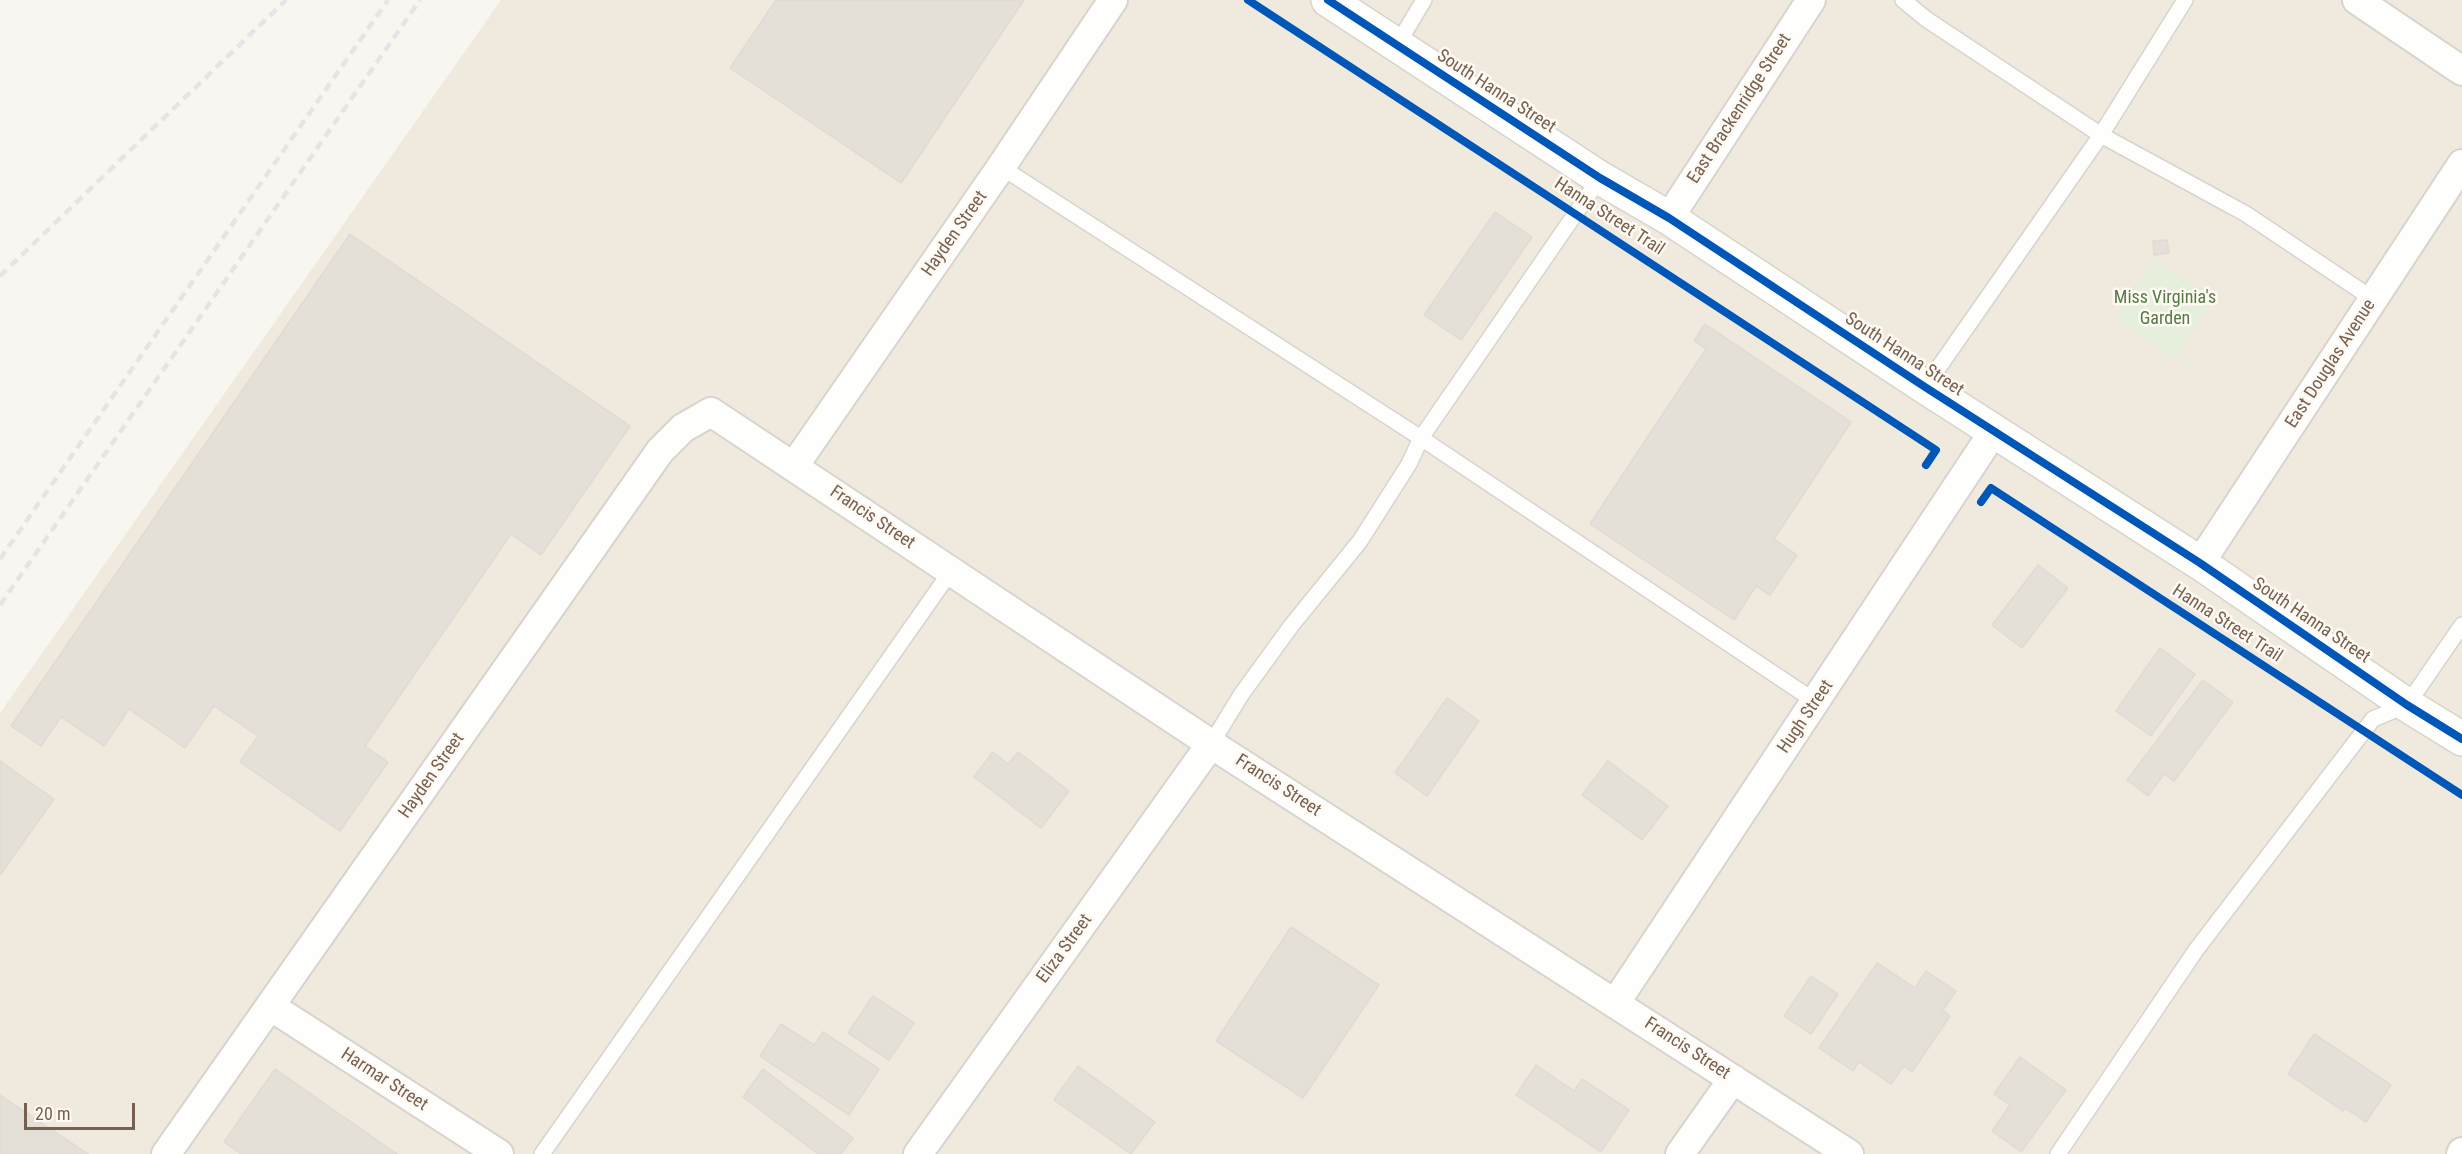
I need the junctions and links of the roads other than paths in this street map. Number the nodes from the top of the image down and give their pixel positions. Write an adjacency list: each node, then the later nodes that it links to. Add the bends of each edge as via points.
1 (1113, 0): 12 (street, Hayden Street)
2 (1328, 0): 8 (street, South Hanna Street)
3 (1424, 0): 8 (lane)
4 (1810, 0): 14 (street, East Brackenridge Street)
5 (1903, 0): 10 (lane)
6 (2185, 0): 10 (lane)
7 (2357, 0): 9 (street)
8 (1397, 45): 13 (street, South Hanna Street)
9 (2462, 72)
10 (2100, 135): 15 (lane, via 2246,214); 16 (lane)
11 (2462, 164): 15 (street, East Douglas Avenue)
12 (1001, 167): 19 (lane); 20 (street, Hayden Street)
13 (1600, 178): 14 (street, South Hanna Street); 19 (lane)
14 (1669, 218): 16 (street, South Hanna Street)
15 (2373, 299): 21 (street, East Douglas Avenue)
16 (1925, 387): 18 (street, South Hanna Street)
17 (711, 412): 20 (street, Francis Street); 29 (street, Hayden Street, via 684,428 660,451)
18 (1994, 431): 21 (street, South Hanna Street); 24 (street, Hugh Street)
19 (1421, 438): 24 (lane); 27 (lane, via 1360,541 1272,652)
20 (794, 466): 22 (street, Francis Street)
21 (2200, 563): 25 (street, South Hanna Street)
22 (951, 571): 27 (street, Francis Street); 33 (lane)
23 (2460, 632): 25 (lane)
24 (1816, 702): 28 (street, Hugh Street)
25 (2407, 705): 26 (street, South Hanna Street); 37 (lane, via 2373,719 2196,950)
26 (2462, 739)
27 (1211, 744): 28 (street, Francis Street); 34 (street, Eliza Street)
28 (1616, 1002): 30 (street, Francis Street)
29 (270, 1006): 31 (street, Hayden Street); 32 (street, Harmar Street)
30 (1733, 1079): 35 (street); 36 (street, Francis Street)
31 (166, 1154)
32 (499, 1154)
33 (542, 1154)
34 (918, 1154)
35 (1680, 1154)
36 (1849, 1154)
37 (2058, 1154)

